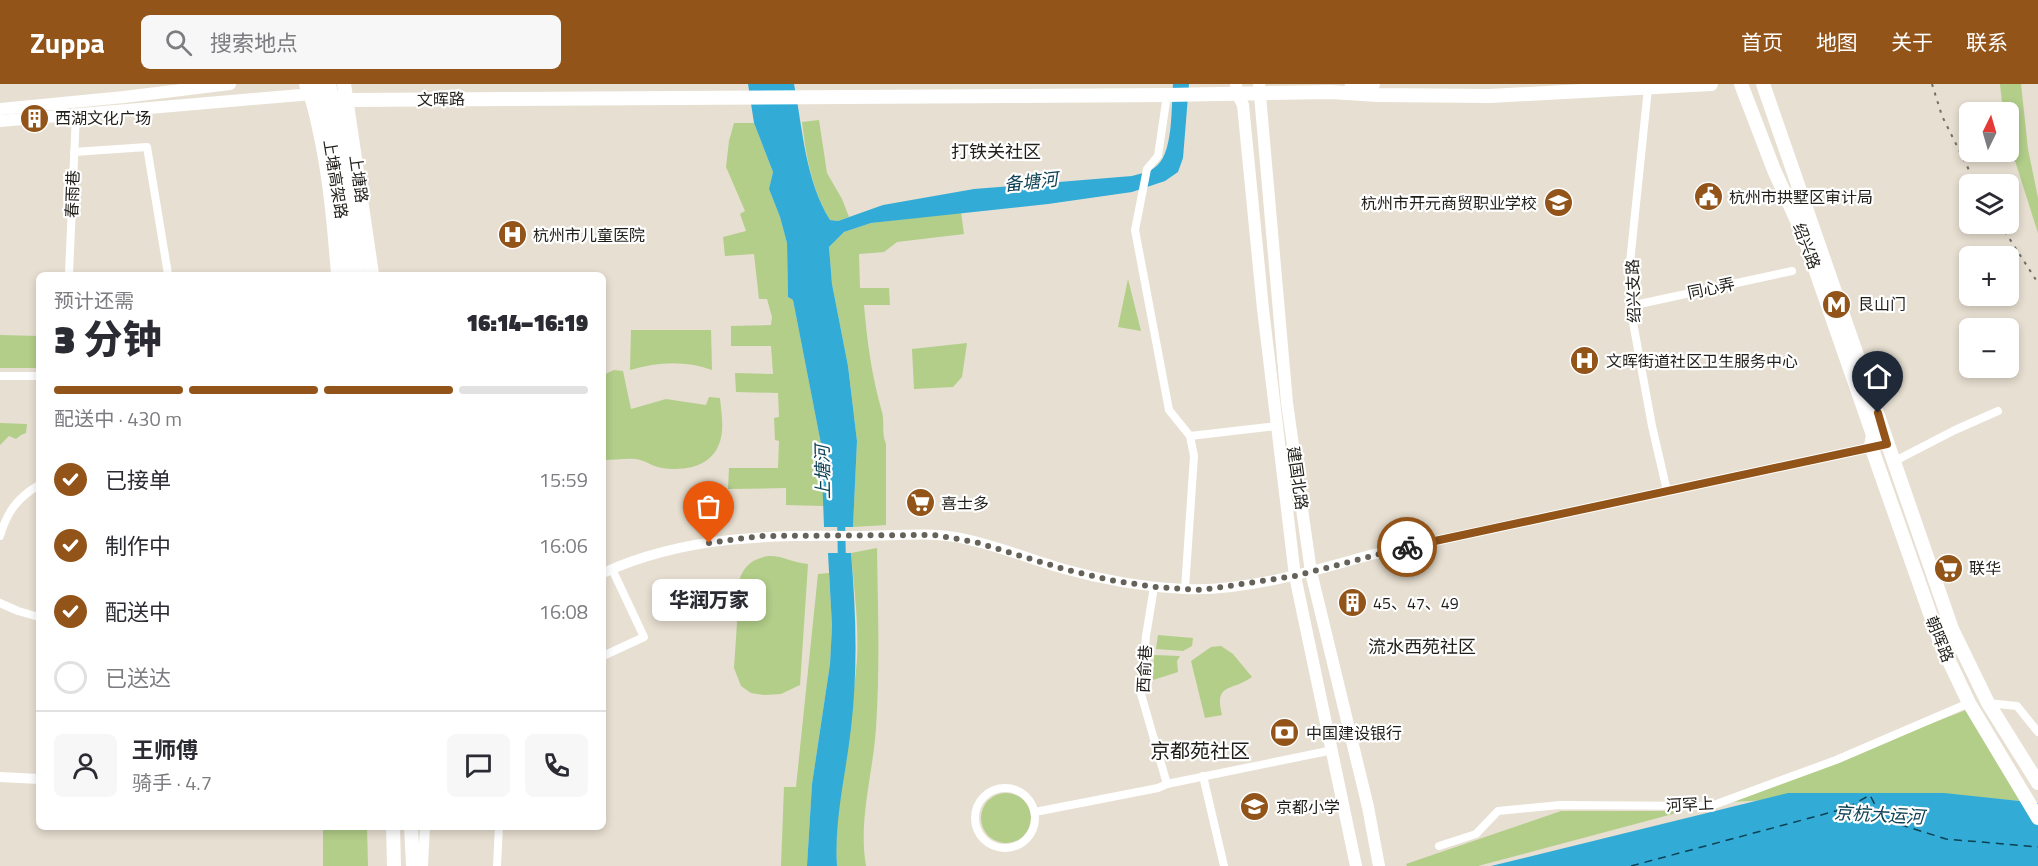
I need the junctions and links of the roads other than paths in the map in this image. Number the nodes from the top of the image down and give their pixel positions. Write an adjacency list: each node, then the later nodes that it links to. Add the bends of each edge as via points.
1 (230, 84): 15 (main road)
2 (329, 84): 23 (main road, 上塘高架路, via 345,158)
3 (344, 84): 14 (main road, 上塘路)
4 (1373, 84): 12 (main road)
5 (1711, 84): 11 (main road, 文晖路)
6 (1741, 84): 33 (main road, 绍兴路, via 1803,234 1873,435)
7 (1763, 84): 32 (main road, 绍兴路)
8 (312, 88): 14 (main road, 文晖路); 16 (main road, 文晖路); 21 (main road, 上塘路, via 325,152); 22 (main road, 上塘高架路, via 339,188)
9 (1236, 88): 10 (main road, 文晖路); 13 (main road, 文晖路); 30 (main road, 建国北路, via 1243,105)
10 (1259, 88): 12 (main road, 文晖路); 39 (main road, 建国北路, via 1287,403)
11 (1647, 88): 12 (main road, 文晖路, via 1490,96); 26 (street, 绍兴支路, via 1629,272)
12 (1331, 92)
13 (1167, 95): 14 (main road, 文晖路); 31 (street, via 1158,156 1147,169 1136,230 1169,410)
14 (346, 100): 24 (main road, 上塘路)
15 (0, 109)
16 (76, 114): 17 (main road, 文晖路); 18 (street, 春雨巷)
17 (0, 122)
18 (74, 152): 19 (street, 春雨巷); 20 (street, via 147,147)
19 (69, 272)
20 (168, 272)
21 (338, 272)
22 (348, 272)
23 (358, 272)
24 (372, 272)
25 (1792, 272): 26 (street, 同心弄)
26 (1630, 306): 36 (street, 绍兴支路)
27 (0, 376): 28 (street)
28 (36, 376)
29 (1998, 411): 34 (street)
30 (1277, 426): 31 (street); 40 (main road, 建国北路)
31 (1190, 436): 42 (street, via 1194,456)
32 (1887, 444): 33 (street); 34 (main road, 朝晖路)
33 (1871, 446): 36 (street); 46 (main road, 朝晖路, via 1940,642)
34 (1893, 462): 47 (main road, 朝晖路, via 1952,629)
35 (36, 487): 37 (street, via 7,514)
36 (1667, 491): 39 (street, via 1370,555)
37 (0, 536)
38 (607, 571): 41 (street, via 680,548 734,538 934,535 956,537 1110,580); 45 (street, via 644,637)
39 (1311, 572): 40 (street); 70 (main road, 建国北路)
40 (1295, 576): 42 (street, via 1221,588); 49 (main road, 建国北路)
41 (1154, 587): 42 (street); 54 (street, 西俞巷, via 1141,694)
42 (1185, 589)
43 (0, 603): 44 (street)
44 (36, 616)
45 (606, 655)
46 (1969, 703): 56 (main road, 朝晖路); 62 (street, 河罕上, via 1836,760 1711,806 1560,805 1498,811 1476,834)
47 (1988, 703): 48 (street, via 2017,706); 53 (main road, 朝晖路)
48 (2038, 732)
49 (1333, 750): 51 (street); 69 (main road, 建国北路)
50 (0, 777): 52 (street)
51 (1203, 777): 54 (street); 68 (street)
52 (36, 779)
53 (2038, 783)
54 (1167, 784): 55 (street)
55 (1035, 812): 55 (street, via 1022,793 1003,788 985,795 975,812 975,822 978,832 992,846 1012,848 1030,837)
56 (2038, 818)
57 (385, 830): 63 (main road)
58 (393, 830): 64 (main road)
59 (411, 830): 65 (main road)
60 (425, 830): 66 (street)
61 (499, 830): 67 (street)
62 (1439, 846)
63 (386, 866)
64 (394, 866)
65 (413, 866)
66 (423, 866)
67 (497, 866)
68 (1224, 866)
69 (1356, 866)
70 (1379, 866)

